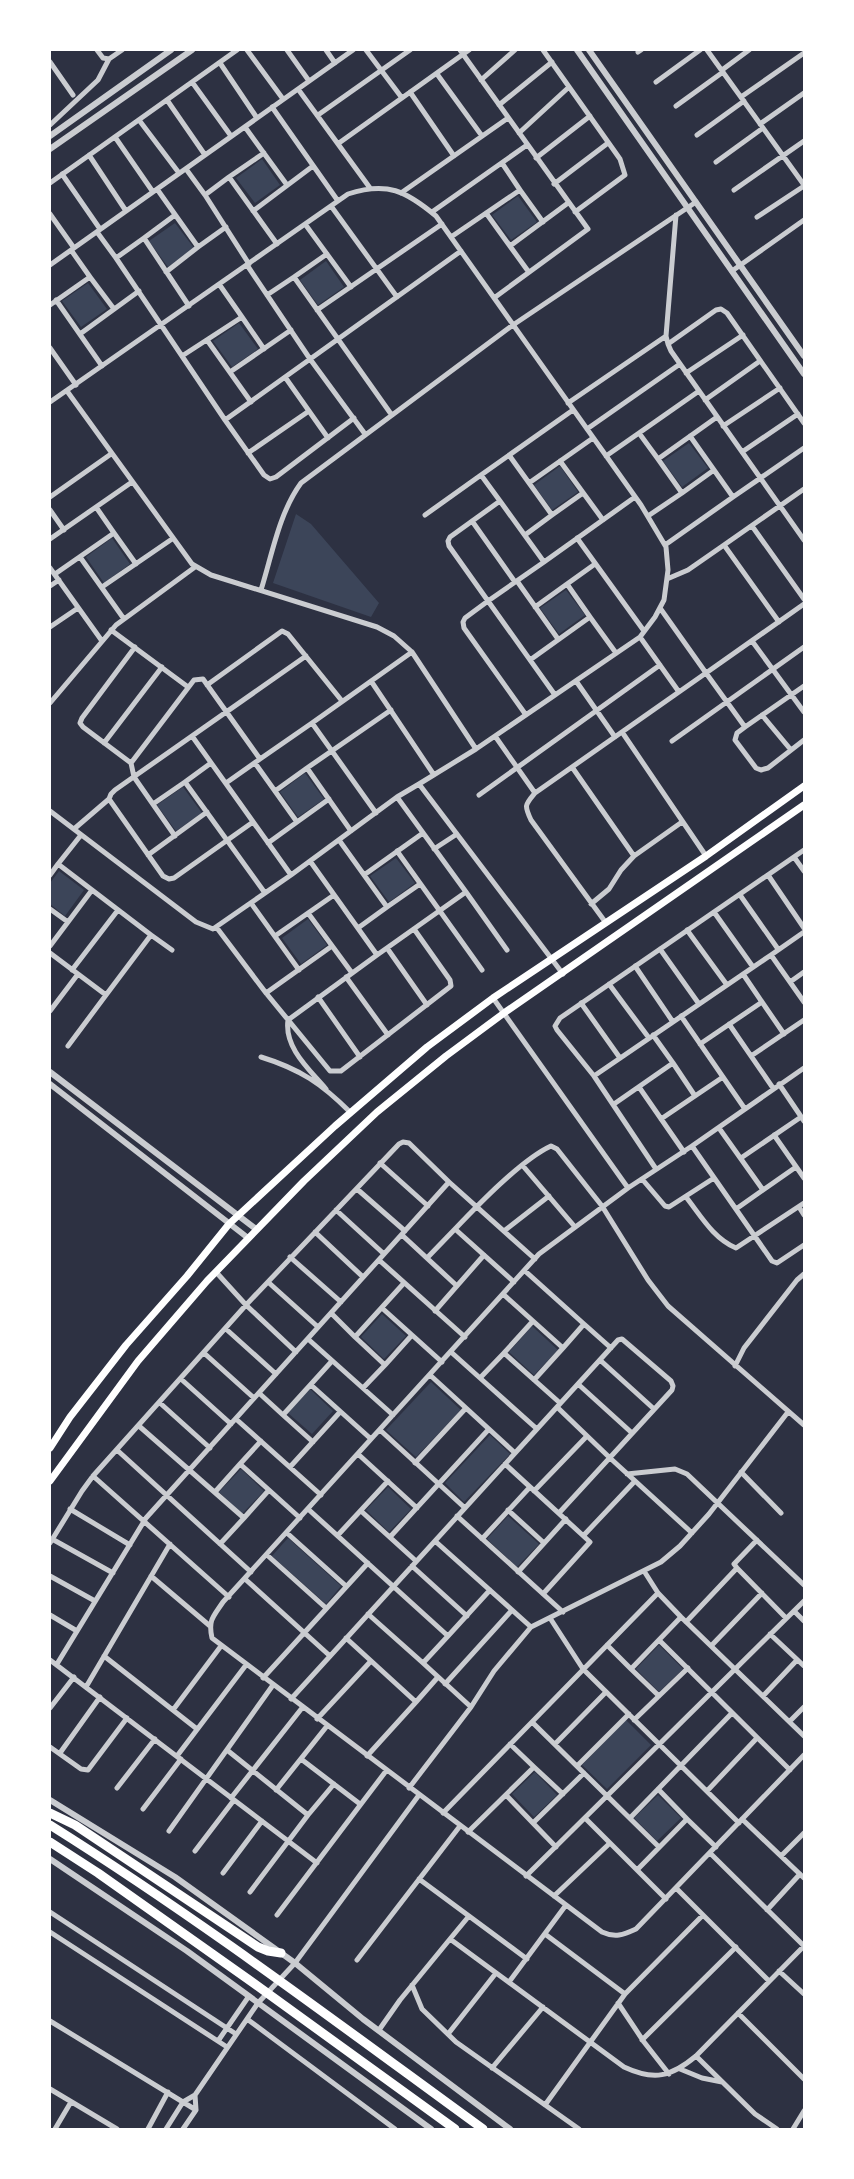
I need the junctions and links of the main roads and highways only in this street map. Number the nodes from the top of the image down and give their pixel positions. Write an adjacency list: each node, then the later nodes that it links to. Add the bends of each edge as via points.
1 (804, 786): 3 (main road, via 706,856 493,998 427,1047 350,1112 229,1224 126,1345)
2 (804, 805): 4 (main road, via 504,1013 377,1112 206,1281 138,1361)
3 (50, 1448)
4 (50, 1481)
5 (50, 1813): 8 (highway, via 75,1825 258,1947)
6 (50, 1825): 10 (highway, via 207,1929)
7 (50, 1842): 9 (highway)
8 (281, 1953)
9 (456, 2129)
10 (483, 2129)

